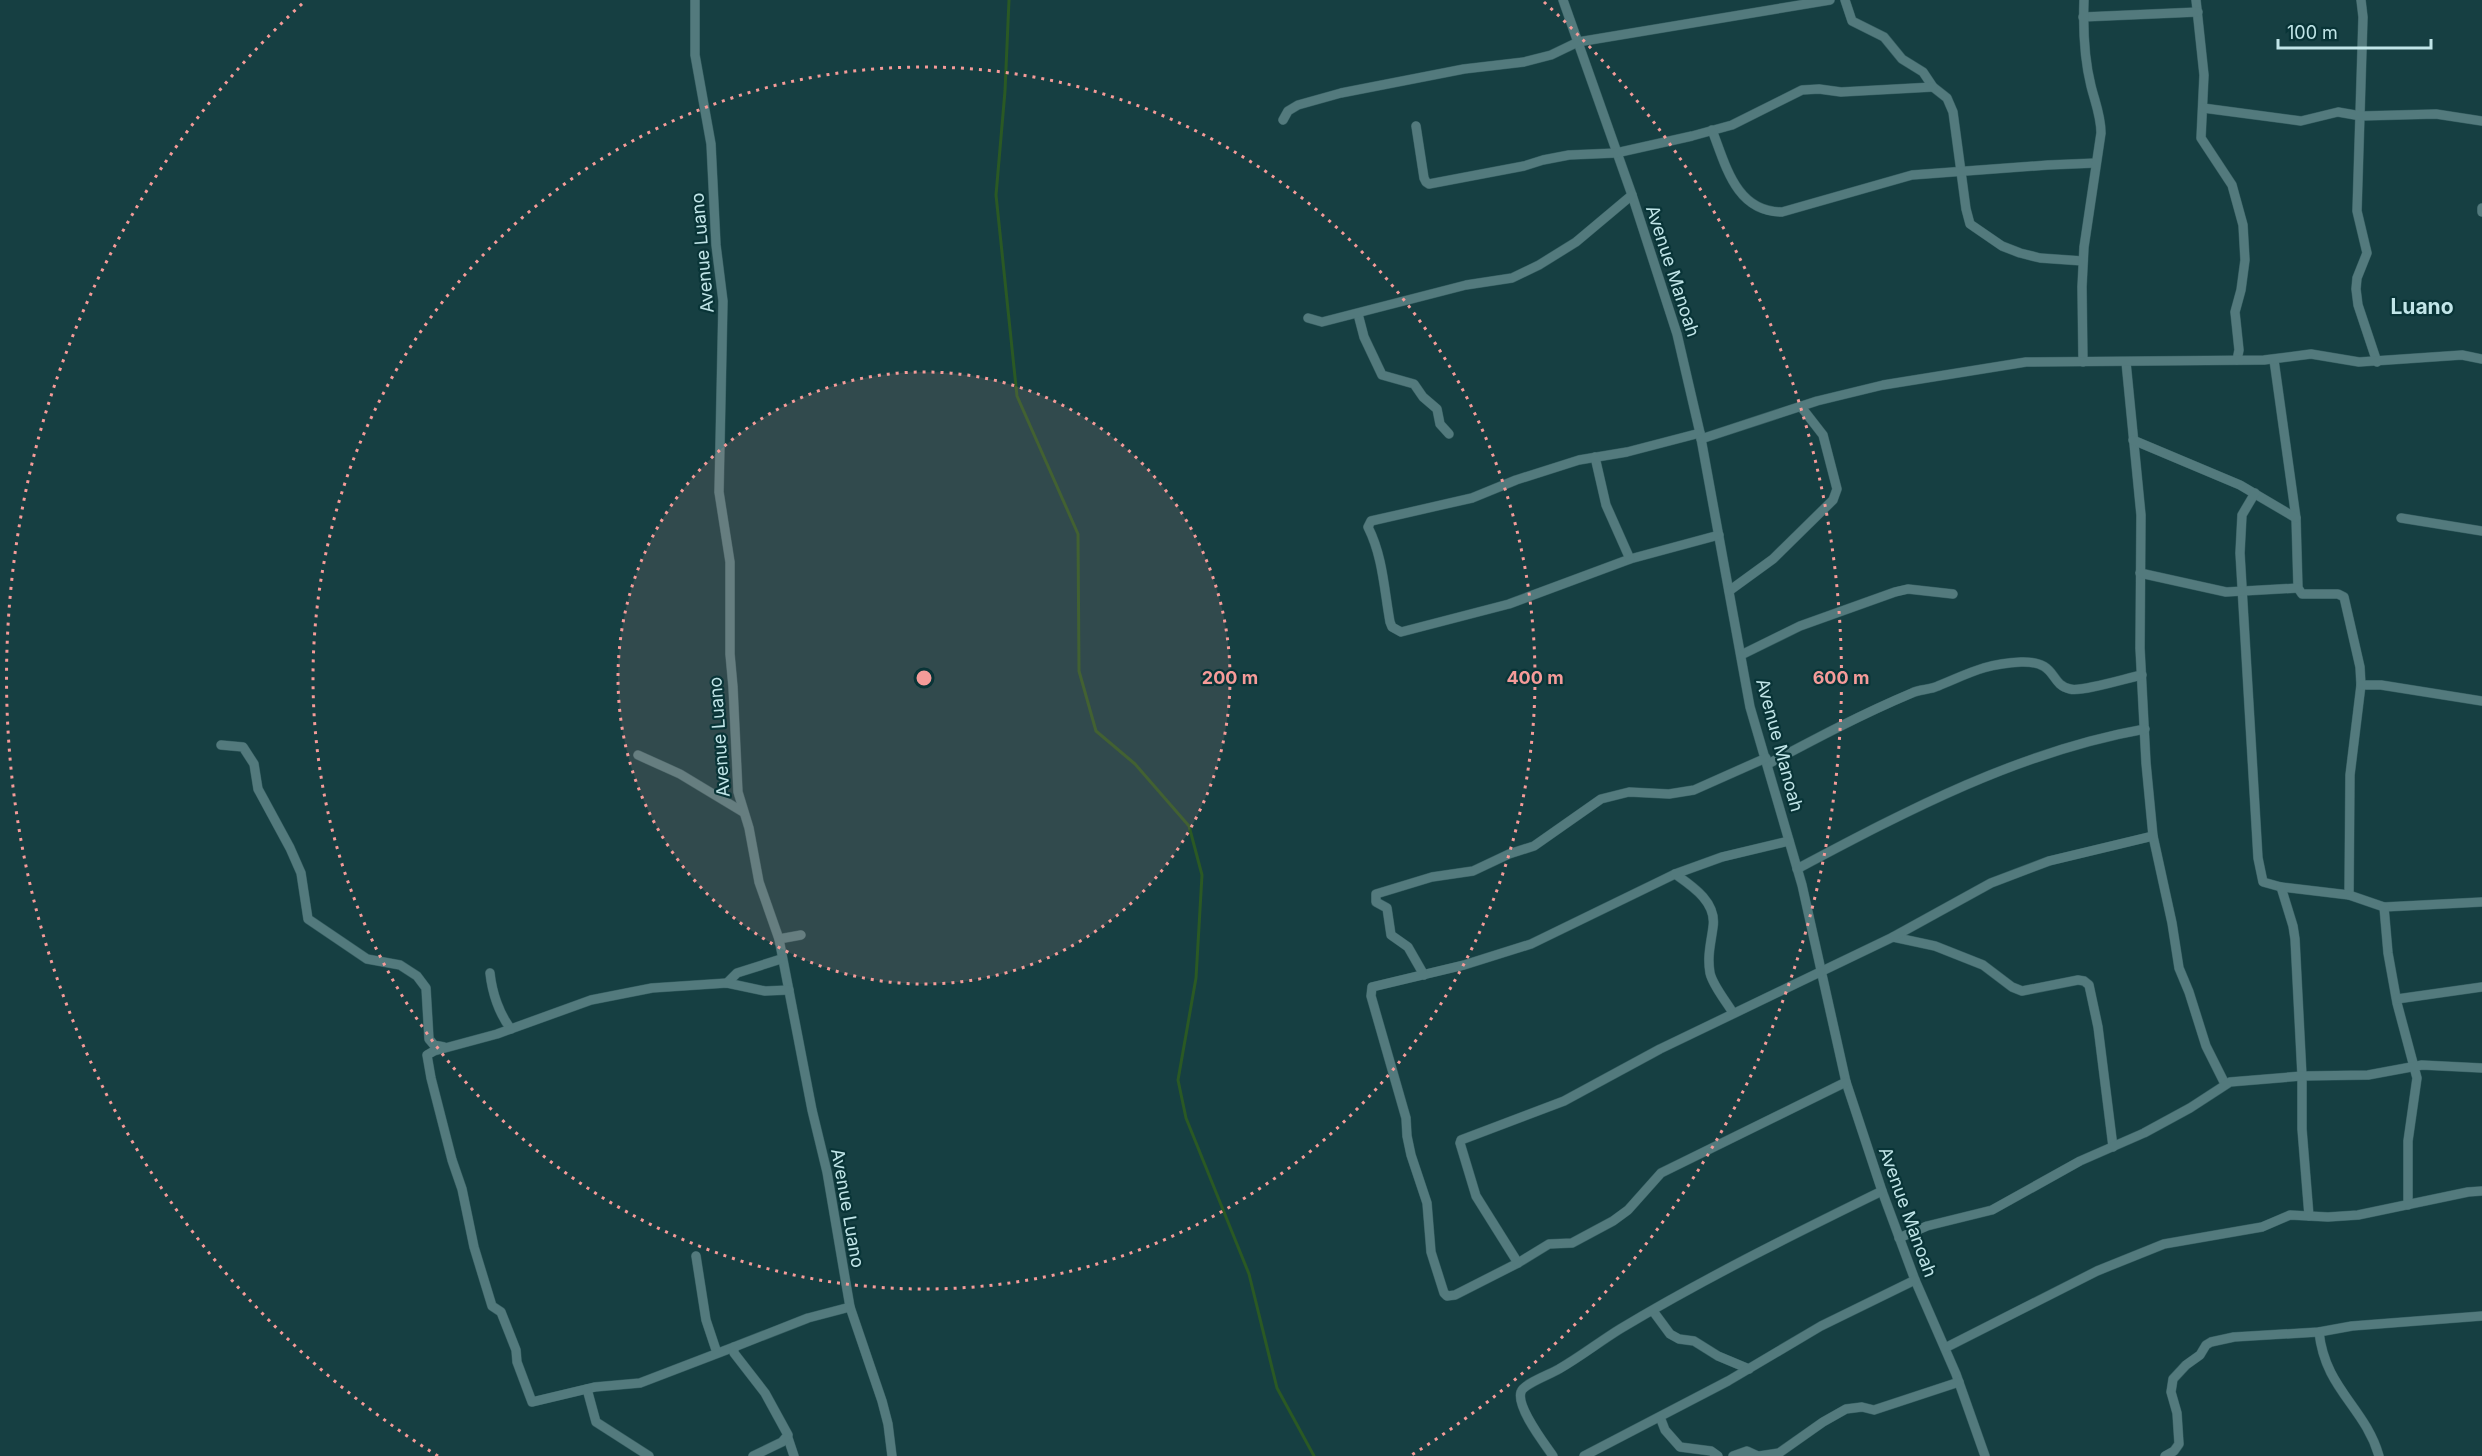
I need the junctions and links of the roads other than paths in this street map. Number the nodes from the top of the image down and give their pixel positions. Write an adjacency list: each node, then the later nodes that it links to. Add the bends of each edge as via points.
1 (695, 0): 55 (street, Avenue Luano, via 695,56 711,144 723,302 719,492 730,562 730,654)
2 (1563, 0): 10 (street, Avenue Manoah)
3 (1830, 0): 10 (street)
4 (1845, 0): 11 (street, via 1852,21 1884,37 1902,59 1923,72)
5 (2084, 0): 9 (street)
6 (2196, 0): 8 (street)
7 (2361, 0): 13 (street)
8 (2198, 12): 9 (street); 12 (street)
9 (2084, 17): 19 (street, via 2090,84 2101,123)
10 (1578, 42): 14 (street, via 1524,62 1464,69 1341,93 1298,105); 18 (street, Avenue Manoah)
11 (1933, 87): 17 (street, via 1802,90 1732,125); 20 (street, via 1951,106)
12 (2203, 108): 13 (street, via 2301,121 2338,112); 26 (street, via 2201,138 2232,185 2244,225 2245,260 2235,312)
13 (2361, 116): 15 (street, via 2436,114); 30 (street, via 2356,211 2367,253 2356,289)
14 (1283, 120)
15 (2482, 121)
16 (1416, 126): 18 (street, via 1427,183 1569,155)
17 (1712, 130): 18 (street); 20 (street, via 1731,178 1762,211 1782,212 1912,175)
18 (1616, 153): 21 (street, Avenue Manoah)
19 (2096, 163): 20 (street); 22 (street)
20 (1962, 172): 22 (street, via 1968,218 1981,233 2020,253)
21 (1632, 195): 23 (street, via 1576,242 1512,278 1466,285); 33 (street, Avenue Manoah, via 1677,334)
22 (2084, 261): 28 (street)
23 (1358, 314): 24 (street, via 1322,322); 32 (street, via 1382,375 1414,384 1437,409 1440,424)
24 (1308, 318)
25 (2482, 359): 30 (street, via 2462,355)
26 (2237, 360): 27 (street); 29 (street)
27 (2274, 360): 30 (street, via 2311,354); 37 (street)
28 (2083, 362): 29 (street); 31 (street, via 2026,362 1960,372 1883,385)
29 (2126, 362): 34 (street)
30 (2377, 362)
31 (1802, 408): 33 (street); 44 (street, via 1823,435 1837,489 1833,500 1773,560)
32 (1449, 434)
33 (1701, 436): 35 (street); 40 (street, Avenue Manoah)
34 (2133, 440): 36 (street); 42 (street, via 2141,515)
35 (1595, 457): 41 (street, via 1606,505); 41 (street, via 1536,473 1472,498 1371,521 1368,527 1382,566 1390,622 1396,629 1408,632 1509,604)
36 (2255, 493): 37 (street); 45 (street, via 2240,525)
37 (2296, 518): 43 (street)
38 (2401, 518): 39 (street)
39 (2482, 531)
40 (1719, 535): 41 (street); 44 (street, Avenue Manoah)
41 (1630, 559)
42 (2140, 573): 45 (street, via 2206,589); 48 (street)
43 (2298, 588): 45 (street); 49 (street, via 2306,594 2344,597)
44 (1729, 591): 47 (street, Avenue Manoah)
45 (2242, 592): 60 (street, via 2260,872 2263,882)
46 (1953, 594): 47 (street, via 1908,589 1895,592 1800,626)
47 (1741, 655): 54 (street, Avenue Manoah, via 1750,707)
48 (2142, 675): 51 (street); 54 (street, via 2070,689 2049,668 2038,663 1977,669 1884,705)
49 (2361, 685): 50 (street); 61 (street, via 2350,775)
50 (2482, 701)
51 (2145, 729): 56 (street); 58 (street, via 2105,736 1969,782)
52 (221, 745): 77 (street, via 243,747 254,764 258,789 301,873 308,919 367,959 400,965 417,976 426,988 429,1039)
53 (638, 755): 55 (street, via 672,770)
54 (1767, 761): 57 (street, Avenue Manoah); 70 (street, via 1694,790 1669,794 1629,792 1601,799 1534,846 1473,871 1432,877 1376,894 1376,902 1387,908 1391,935 1408,947)
55 (743, 812): 66 (street, Avenue Luano, via 759,882)
56 (2153, 836): 65 (street, via 2012,874); 82 (street, via 2179,968 2206,1046)
57 (1789, 841): 58 (street, Avenue Manoah); 59 (street, via 1722,857)
58 (1797, 869): 68 (street, Avenue Manoah)
59 (1675, 874): 70 (street, via 1532,944); 75 (street, via 1699,891 1713,912 1708,952 1711,975)
60 (2281, 887): 61 (street); 80 (street, via 2293,927)
61 (2349, 895): 63 (street)
62 (2482, 902): 63 (street)
63 (2384, 907): 74 (street)
64 (801, 935): 66 (street)
65 (1893, 936): 68 (street); 83 (street, via 1935,946 1983,965 2022,991 2078,980 2089,985)
66 (779, 939): 67 (street, Avenue Luano)
67 (782, 959): 71 (street, via 737,973); 73 (street, Avenue Luano)
68 (1822, 969): 75 (street); 81 (street, Avenue Manoah)
69 (490, 973): 76 (street, via 492,989)
70 (1424, 975): 90 (street, via 1376,986 1371,991 1406,1118 1411,1155 1427,1203 1434,1263 1447,1296)
71 (728, 983): 73 (street, via 765,991); 76 (street, via 670,986 606,996)
72 (2482, 987): 74 (street)
73 (789, 990): 92 (street, Avenue Luano)
74 (2397, 999): 78 (street)
75 (1733, 1013): 90 (street, via 1564,1101 1461,1140 1476,1196)
76 (511, 1029): 77 (street)
77 (446, 1048): 101 (street, via 427,1055 428,1067 492,1306 501,1312 532,1402)
78 (2414, 1067): 79 (street); 80 (street, via 2368,1074); 86 (street, via 2417,1078 2408,1141)
79 (2482, 1068)
80 (2302, 1076): 82 (street); 87 (street)
81 (1846, 1082): 84 (street, Avenue Manoah); 90 (street, via 1661,1173 1613,1221 1572,1243 1549,1244)
82 (2225, 1084): 83 (street, via 2190,1108)
83 (2113, 1147): 88 (street, via 1992,1210)
84 (1882, 1191): 88 (street, Avenue Manoah); 93 (street)
85 (2482, 1191): 86 (street)
86 (2408, 1205): 87 (street, via 2358,1215)
87 (2309, 1216): 97 (street, via 2290,1215 2262,1227 2174,1242 2136,1254)
88 (1899, 1238): 91 (street, Avenue Manoah)
89 (696, 1256): 98 (street, via 702,1304)
90 (1518, 1263)
91 (1916, 1280): 97 (street, Avenue Manoah); 99 (street, via 1821,1326)
92 (850, 1307): 96 (street, via 808,1317); 107 (street, Avenue Luano, via 882,1401)
93 (1653, 1311): 99 (street, via 1670,1334 1694,1341); 108 (street, via 1523,1388 1521,1401 1529,1421)
94 (2482, 1316): 95 (street)
95 (2319, 1332): 114 (street, via 2234,1337 2206,1345 2173,1379 2171,1392 2179,1444); 115 (street, via 2330,1374 2369,1429)
96 (734, 1347): 98 (street); 103 (street, via 734,1353 765,1393)
97 (1945, 1348): 100 (street, Avenue Manoah)
98 (717, 1353): 101 (street, via 640,1383)
99 (1749, 1369): 102 (street)
100 (1959, 1382): 112 (street, via 1874,1410 1846,1409 1779,1453); 113 (street, Avenue Manoah)
101 (587, 1389): 104 (street, via 596,1422)
102 (1660, 1417): 109 (street); 110 (street, via 1665,1431 1680,1447 1711,1451)
103 (788, 1438): 105 (street); 106 (street)
104 (649, 1456)
105 (753, 1456)
106 (794, 1456)
107 (892, 1456)
108 (1552, 1456)
109 (1584, 1456)
110 (1718, 1456)
111 (1733, 1456): 112 (street, via 1747,1451)
112 (1758, 1456)
113 (1985, 1456)
114 (2165, 1456)
115 (2379, 1456)

